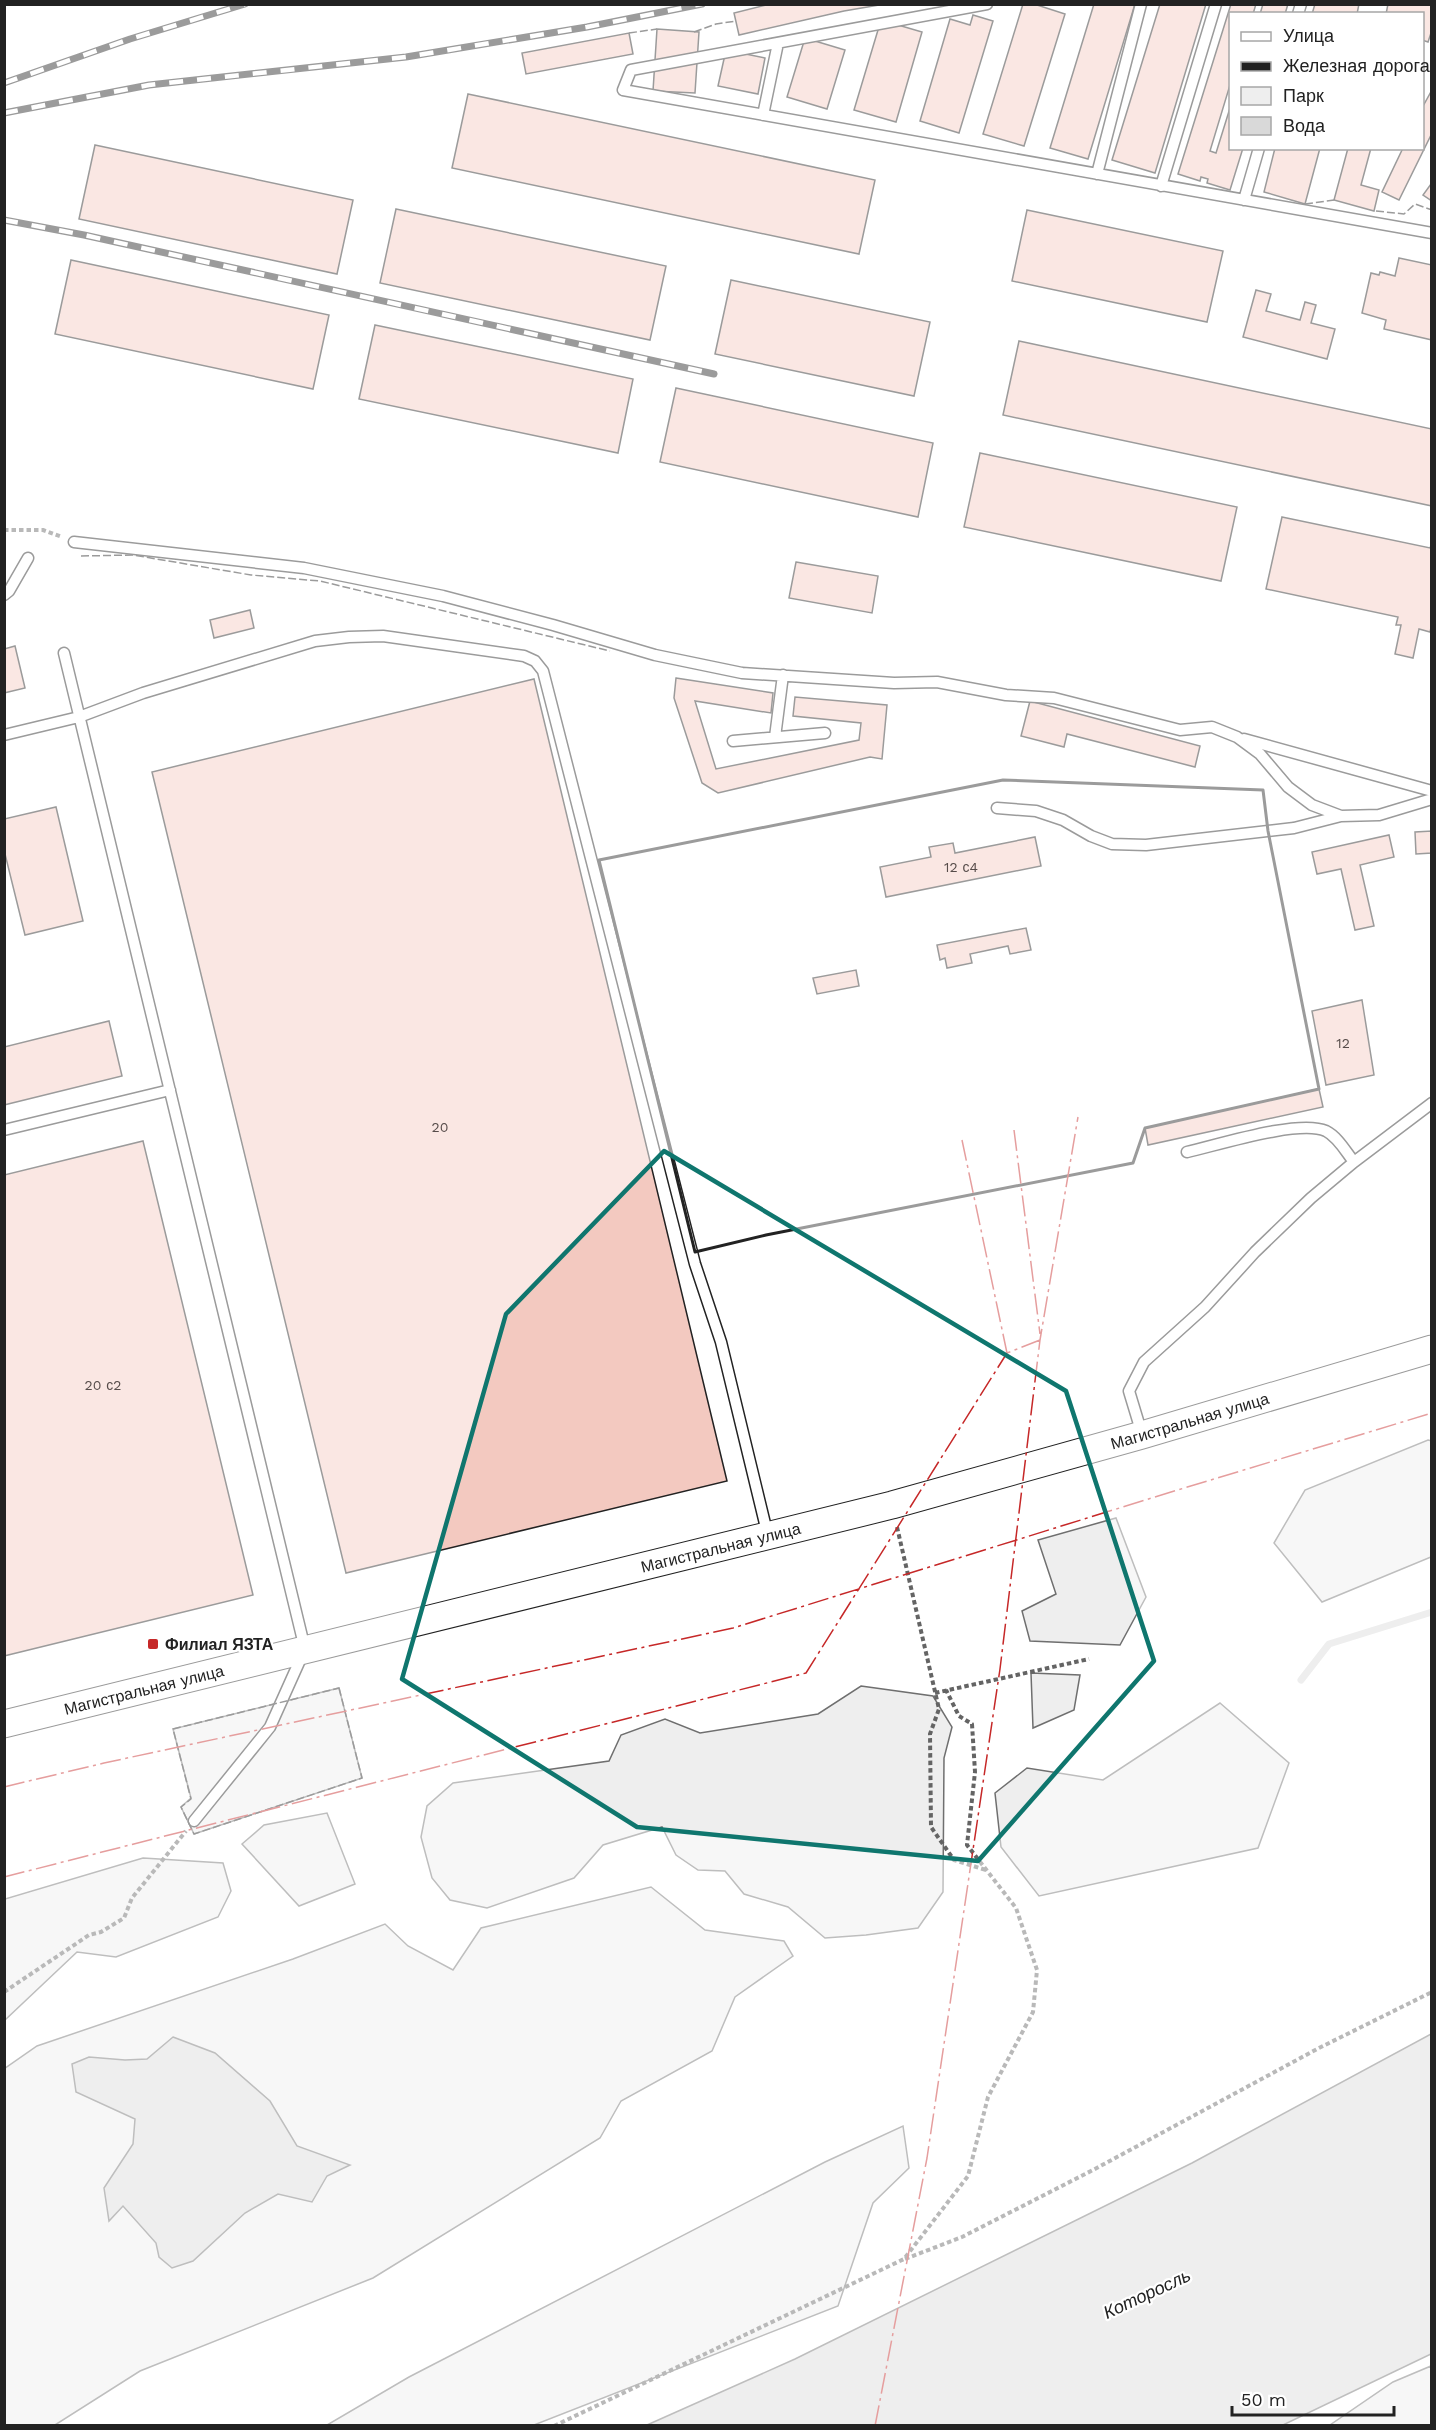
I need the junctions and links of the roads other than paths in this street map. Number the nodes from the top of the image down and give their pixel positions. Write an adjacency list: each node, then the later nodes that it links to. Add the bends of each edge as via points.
1 (987, 4): 4 (lane)
2 (1140, 4): 7 (lane)
3 (1216, 4): 8 (lane)
4 (777, 43): 5 (lane); 5 (lane, via 631,70 623,90)
5 (763, 115): 7 (lane)
6 (1258, 150): 9 (lane)
7 (1097, 174): 8 (lane)
8 (1161, 186): 9 (lane)
9 (1244, 200): 10 (lane)
10 (1431, 233)
11 (74, 542): 15 (lane, via 303,568 442,596 656,655 742,673)
12 (28, 558): 13 (lane)
13 (4, 595)
14 (64, 654): 16 (lane)
15 (783, 675): 19 (lane); 20 (lane, via 938,682 1006,695 1054,698 1180,730 1212,727)
16 (80, 717): 18 (lane); 26 (lane); 33 (lane, via 143,693 315,641 349,637 383,636 524,656 543,670 695,1264 721,1342)
17 (825, 733): 19 (lane)
18 (4, 735)
19 (775, 737): 21 (lane)
20 (1237, 737): 22 (lane); 25 (lane, via 1260,754 1288,787 1312,805)
21 (733, 741)
22 (1431, 791)
23 (1431, 799): 25 (lane, via 1379,815)
24 (997, 808): 25 (lane, via 1036,811 1112,844 1146,845 1294,828)
25 (1341, 816)
26 (170, 1090): 28 (lane); 34 (lane)
27 (1431, 1103): 30 (lane)
28 (4, 1130)
29 (1187, 1152): 30 (lane, via 1293,1128 1315,1127 1329,1132)
30 (1354, 1162): 32 (lane, via 1311,1198 1205,1307 1144,1362 1129,1391)
31 (1431, 1349): 32 (main road, Магистральная улица)
32 (1142, 1435): 33 (main road, Магистральная улица)
33 (768, 1536): 34 (main road, Магистральная улица)
34 (305, 1649): 35 (main road, Магистральная улица); 36 (lane, via 270,1727)
35 (4, 1724)
36 (194, 1821)

